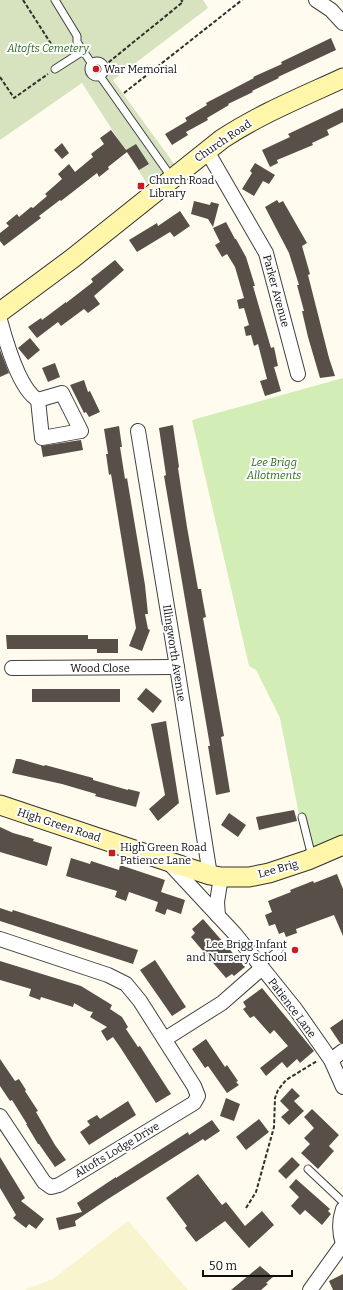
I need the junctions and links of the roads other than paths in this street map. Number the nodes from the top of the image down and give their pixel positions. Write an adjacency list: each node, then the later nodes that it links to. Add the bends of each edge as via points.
1 (54, 0): 4 (lane, via 77,36 77,42)
2 (316, 0): 3 (street, via 331,10)
3 (343, 23)
4 (83, 51): 5 (lane); 6 (lane)
5 (92, 64): 7 (lane, via 92,75); 7 (lane, via 98,62 104,66 104,72)
6 (55, 69)
7 (100, 76): 10 (lane)
8 (343, 78): 9 (street, Church Road, via 240,127)
9 (206, 151): 10 (street, Church Road); 13 (street, Parker Avenue, via 266,252)
10 (172, 178): 11 (street, Church Road, via 73,258)
11 (0, 312)
12 (0, 320): 14 (street, via 8,349 26,389)
13 (298, 374)
14 (38, 400)
15 (138, 431): 16 (street, Illingworth Avenue)
16 (177, 667): 17 (street, Wood Close); 23 (street, Illingworth Avenue)
17 (20, 672)
18 (0, 805): 22 (street, High Green Road)
19 (302, 817): 21 (lane)
20 (343, 845): 21 (street, Lee Brig)
21 (312, 858): 23 (street, Lee Brig, via 249,877)
22 (166, 861): 23 (street, High Green Road); 24 (street, Patience Lane)
23 (215, 876): 24 (street)
24 (218, 916): 27 (street, Patience Lane)
25 (0, 940): 28 (street, Altofts Lodge Drive, via 108,974 126,984)
26 (279, 950): 27 (lane)
27 (261, 966): 28 (street, via 222,1003); 30 (street, Patience Lane)
28 (164, 1039): 32 (street, Altofts Lodge Drive, via 194,1086 198,1096 194,1103 59,1185 51,1187 44,1182)
29 (343, 1051): 30 (street)
30 (329, 1057): 31 (street, Patience Lane)
31 (343, 1086)
32 (0, 1116)
33 (308, 1169): 34 (lane)
34 (343, 1202)
35 (343, 1209): 36 (street, via 340,1224)
36 (343, 1245): 37 (street)
37 (310, 1290)

